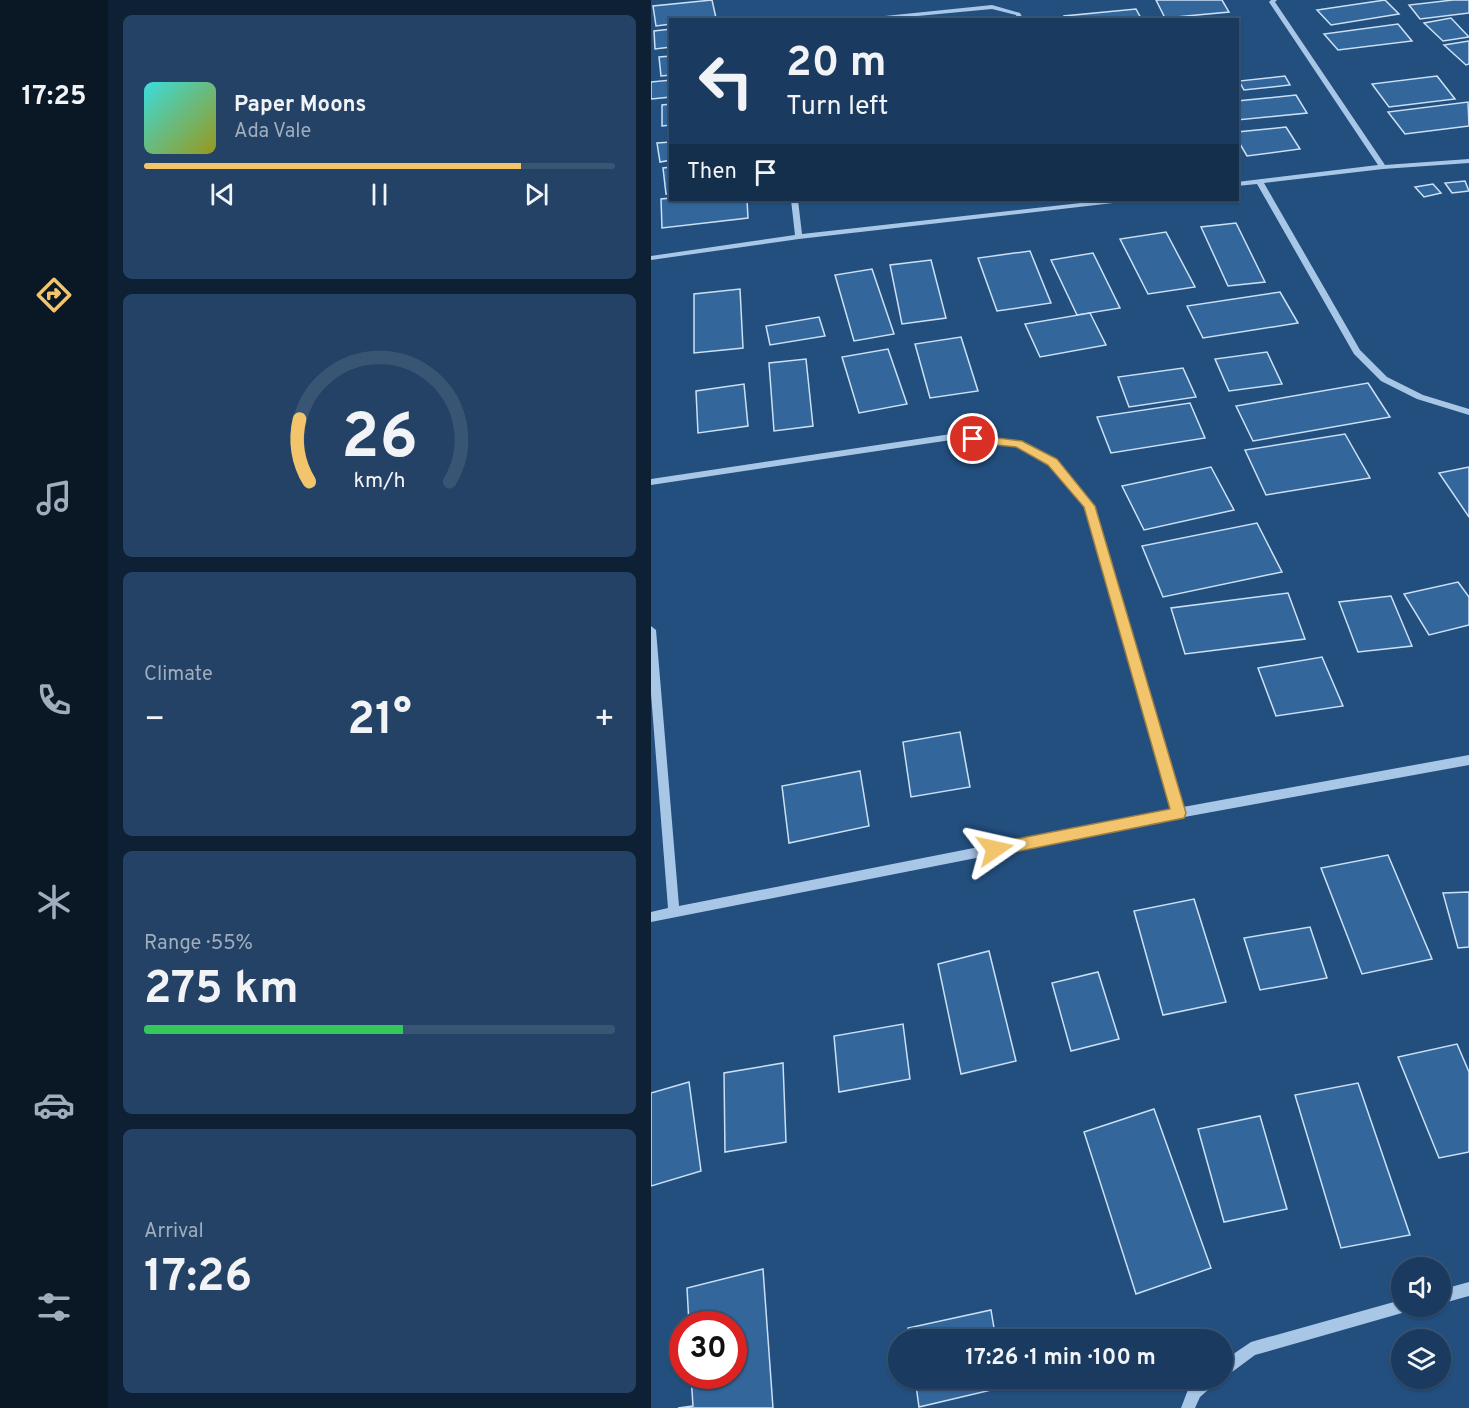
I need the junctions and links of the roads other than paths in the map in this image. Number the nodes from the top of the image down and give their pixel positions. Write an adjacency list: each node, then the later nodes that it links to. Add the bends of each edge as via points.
1 (1274, 0): 5 (street)
2 (871, 18): 3 (street, via 991,7 1018,14)
3 (1020, 18)
4 (1469, 161): 5 (street)
5 (1383, 167): 6 (street)
6 (1259, 181): 7 (street); 12 (street, via 1357,352 1384,379 1420,397)
7 (1239, 184)
8 (794, 201): 10 (street)
9 (1112, 201): 10 (street)
10 (799, 237): 11 (street)
11 (651, 258)
12 (1469, 412)
13 (651, 482): 16 (street, via 951,437 1018,444 1052,462 1089,506)
14 (651, 630): 17 (street)
15 (1469, 760): 16 (street)
16 (1179, 813): 17 (street)
17 (674, 912): 18 (street)
18 (651, 917)
19 (1469, 1289): 20 (street)
20 (1451, 1294)
21 (1391, 1310): 22 (street, via 1251,1348)
22 (1233, 1362)
23 (1198, 1389): 24 (street)
24 (1188, 1408)

